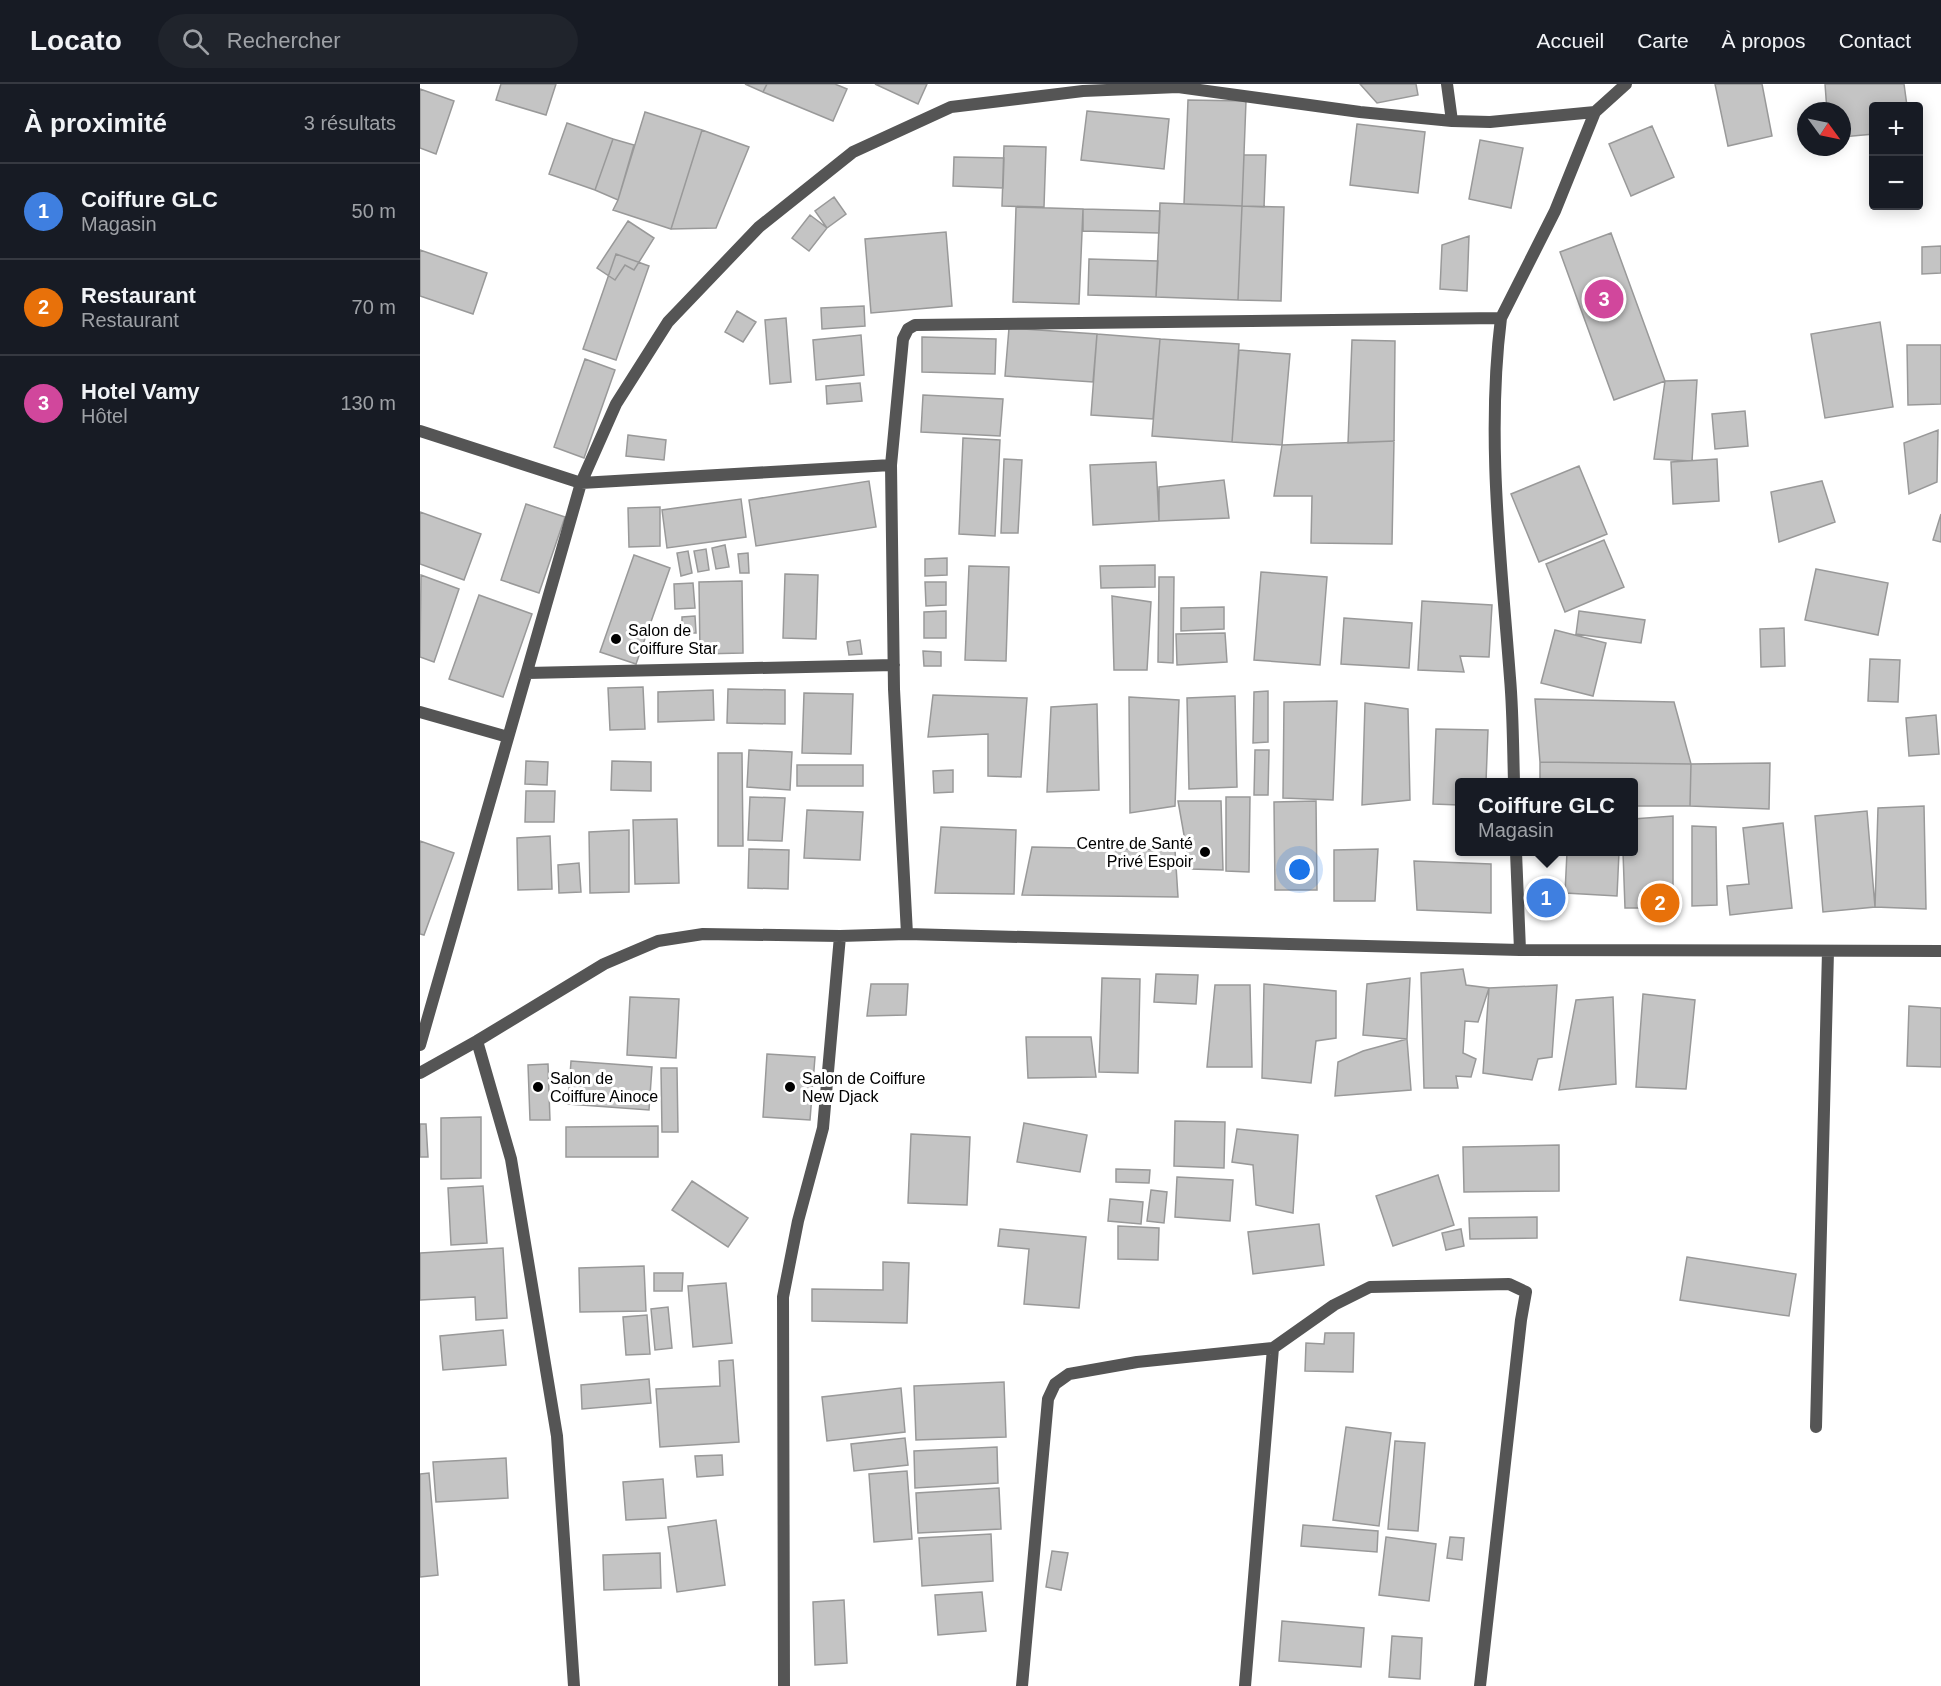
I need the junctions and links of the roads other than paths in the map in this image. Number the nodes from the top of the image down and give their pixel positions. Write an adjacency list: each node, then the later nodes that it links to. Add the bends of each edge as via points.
1 (1448, 84): 5 (street)
2 (1626, 84): 4 (street)
3 (1083, 88): 5 (street, via 1178,87); 9 (street, via 951,107 853,152 759,227 668,322 616,404)
4 (1594, 112): 5 (street, via 1490,122); 6 (street, via 1554,211)
5 (1452, 121)
6 (1502, 318): 8 (street, via 915,325 903,339); 14 (street, via 1494,408 1496,509 1511,681)
7 (420, 431): 9 (street)
8 (891, 465): 9 (street); 10 (street)
9 (581, 483): 11 (street)
10 (894, 665): 11 (street); 16 (street)
11 (527, 673): 13 (street)
12 (420, 712): 13 (street)
13 (508, 737): 22 (street)
14 (1514, 778)
15 (1516, 856): 18 (street)
16 (907, 934): 17 (street); 18 (street)
17 (840, 936): 21 (street, via 703,934 658,941 604,963); 27 (street, via 823,1128 783,1297)
18 (1520, 950): 19 (street)
19 (1827, 951): 20 (street); 25 (street)
20 (1941, 951)
21 (477, 1041): 23 (street); 26 (street, via 511,1159 557,1436)
22 (420, 1045)
23 (420, 1073)
24 (1272, 1348): 28 (street, via 1137,1362 1069,1374 1055,1384 1048,1399); 29 (street); 30 (street, via 1334,1305 1370,1287 1509,1284 1526,1292)
25 (1816, 1427)
26 (574, 1686)
27 (784, 1686)
28 (1022, 1686)
29 (1245, 1686)
30 (1480, 1686)

